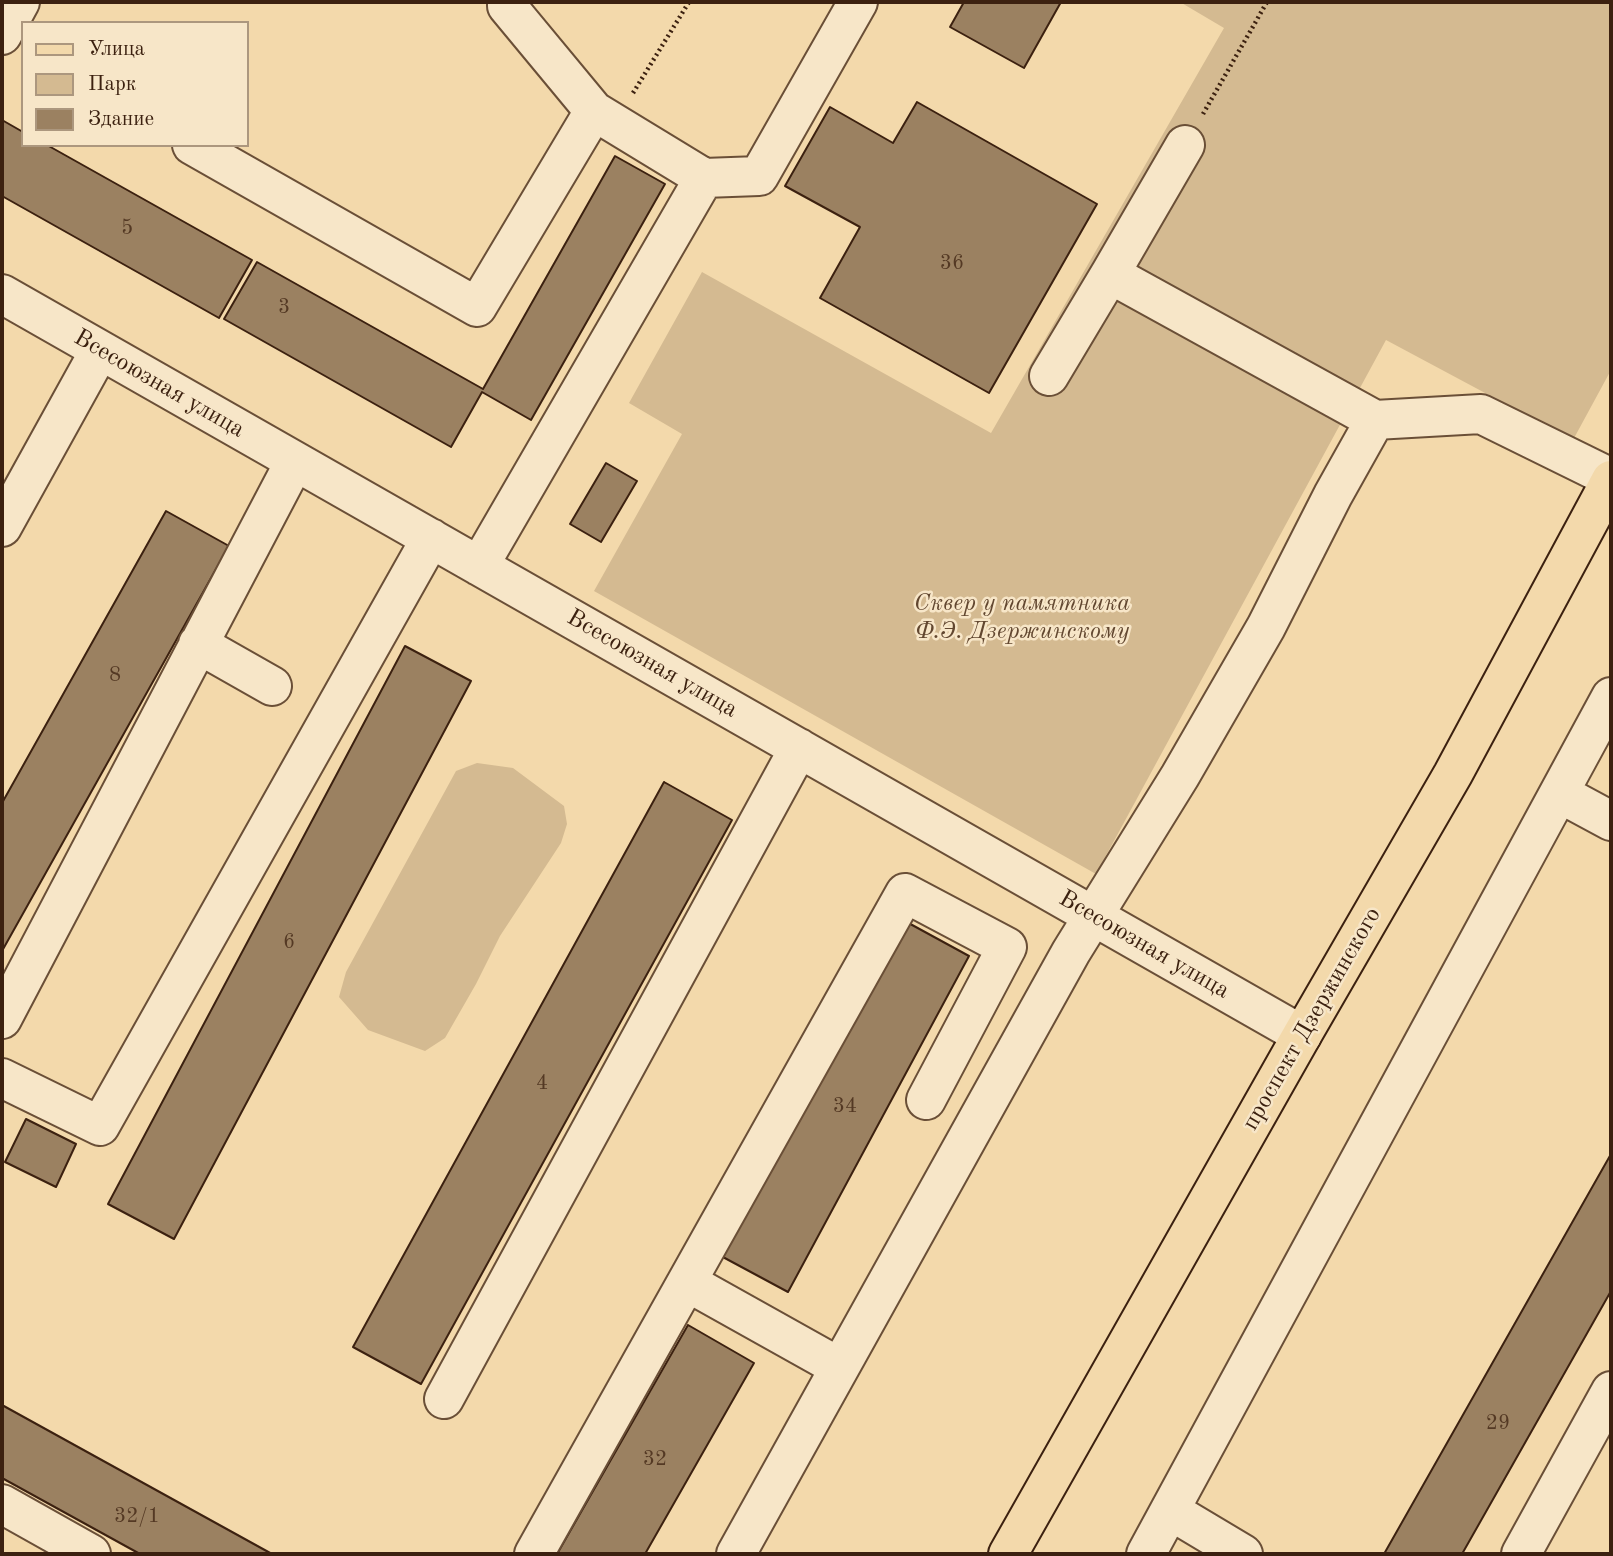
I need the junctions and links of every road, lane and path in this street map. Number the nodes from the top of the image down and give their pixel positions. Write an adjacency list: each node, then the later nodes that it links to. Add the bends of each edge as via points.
1 (20, 2): 6 (street)
2 (507, 2): 8 (street)
3 (689, 2): 8 (path)
4 (858, 2): 11 (street, via 759,176)
5 (1267, 2): 9 (path)
6 (2, 36): 7 (street)
7 (21, 49)
8 (604, 117): 10 (street, via 477,307); 11 (street)
9 (1185, 145): 12 (street)
10 (196, 147)
11 (704, 178): 21 (street)
12 (1111, 274): 15 (street); 16 (street)
13 (2, 294): 14 (street, Всесоюзная улица)
14 (100, 350): 17 (street, Всесоюзная улица); 19 (street)
15 (1049, 376)
16 (1375, 421): 18 (street, via 1481,414); 28 (street, via 1266,627)
17 (295, 461): 20 (street, Всесоюзная улица); 22 (street)
18 (1611, 479): 32 (main road, проспект Дзержинского, via 1453,774)
19 (2, 527)
20 (431, 538): 21 (street, Всесоюзная улица); 33 (street, via 100,1126)
21 (479, 566): 25 (street, Всесоюзная улица)
22 (198, 644): 23 (street); 31 (street)
23 (272, 686)
24 (1611, 696): 26 (street)
25 (799, 748): 28 (street, Всесоюзная улица); 38 (street)
26 (1559, 793): 27 (street); 40 (street)
27 (1611, 821)
28 (1093, 915): 30 (street); 32 (street, Всесоюзная улица)
29 (1007, 947): 30 (street); 34 (street); 35 (street, via 905,893)
30 (1072, 952): 36 (street)
31 (2, 1019)
32 (1301, 1035): 44 (main road, проспект Дзержинского)
33 (2, 1078)
34 (926, 1100)
35 (687, 1282): 36 (street); 42 (street)
36 (839, 1367): 43 (street)
37 (1611, 1391): 47 (street)
38 (444, 1399)
39 (2, 1504): 41 (street)
40 (1171, 1511): 45 (street); 46 (street)
41 (91, 1554)
42 (534, 1554)
43 (736, 1554)
44 (1007, 1554)
45 (1146, 1554)
46 (1243, 1554)
47 (1521, 1554)

